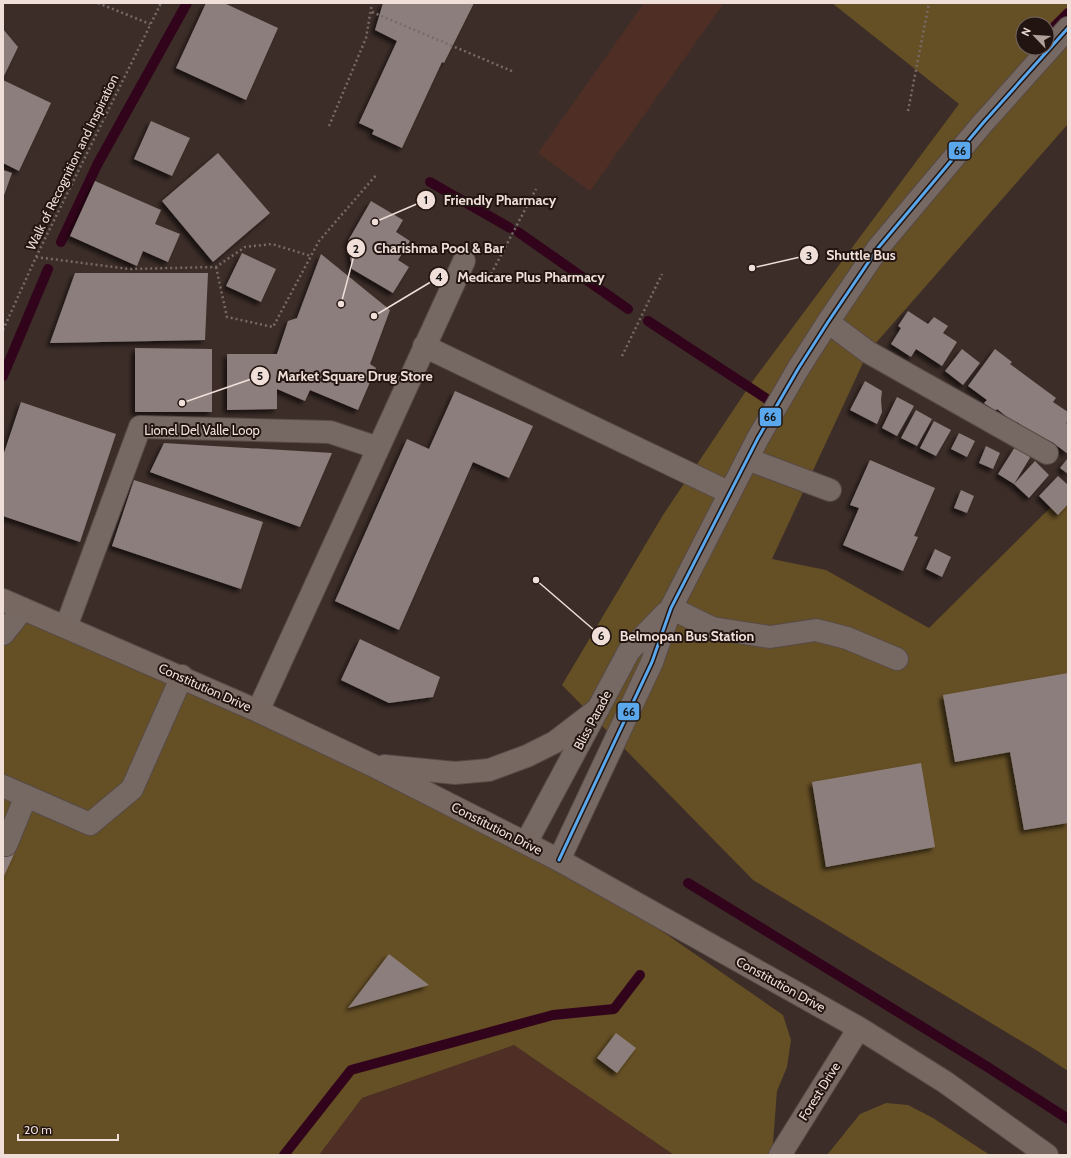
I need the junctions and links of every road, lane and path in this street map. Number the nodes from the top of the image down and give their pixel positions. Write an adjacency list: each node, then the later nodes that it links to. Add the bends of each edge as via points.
1 (98, 3): 6 (path)
2 (161, 3): 6 (path, Walk of Recognition and Inspiration)
3 (372, 3): 5 (path)
4 (929, 3): 9 (path)
5 (372, 12): 8 (path); 10 (path, via 366,38)
6 (150, 24): 14 (path, Walk of Recognition and Inspiration)
7 (1068, 28): 19 (street, Bliss Parade, via 983,122 878,248)
8 (514, 72)
9 (908, 111)
10 (329, 126)
11 (377, 174): 13 (path, via 320,241)
12 (536, 188): 18 (path)
13 (311, 256): 16 (path, via 272,244 245,247); 16 (path, via 273,326 227,317)
14 (36, 257): 16 (path, via 129,269); 20 (path, Walk of Recognition and Inspiration)
15 (464, 261): 21 (street)
16 (216, 266)
17 (662, 274): 22 (path)
18 (490, 276)
19 (828, 322): 24 (street, via 868,352); 25 (street, Bliss Parade)
20 (3, 330)
21 (424, 346): 23 (street); 27 (street)
22 (622, 356)
23 (378, 448): 31 (street, Lionel Del Valle Loop, via 330,432 140,426); 36 (street)
24 (1047, 453)
25 (747, 459): 26 (street); 27 (street, Bliss Parade)
26 (830, 490)
27 (730, 493): 29 (street, Bliss Parade)
28 (3, 600): 30 (main road, Constitution Drive)
29 (670, 608): 33 (street, via 712,628 770,637 816,630 847,638); 35 (street, Bliss Parade, via 629,651); 42 (street, Bliss Parade, via 652,662)
30 (24, 609): 31 (main road, Constitution Drive); 32 (street)
31 (66, 627): 34 (main road, Constitution Drive)
32 (3, 634)
33 (897, 659)
34 (182, 676): 36 (main road, Constitution Drive); 39 (street, via 132,789 90,824)
35 (598, 709): 37 (main road, via 555,742 489,770 455,773); 40 (street, Bliss Parade)
36 (258, 711): 37 (main road, Constitution Drive)
37 (372, 765): 40 (main road, Constitution Drive)
38 (3, 786): 39 (street)
39 (26, 796): 41 (street)
40 (526, 843): 42 (main road, Constitution Drive)
41 (6, 845)
42 (559, 860): 43 (main road, Constitution Drive)
43 (859, 1028): 44 (main road, Forest Drive); 45 (main road, Constitution Drive, via 945,1082)
44 (780, 1155)
45 (1047, 1155)

